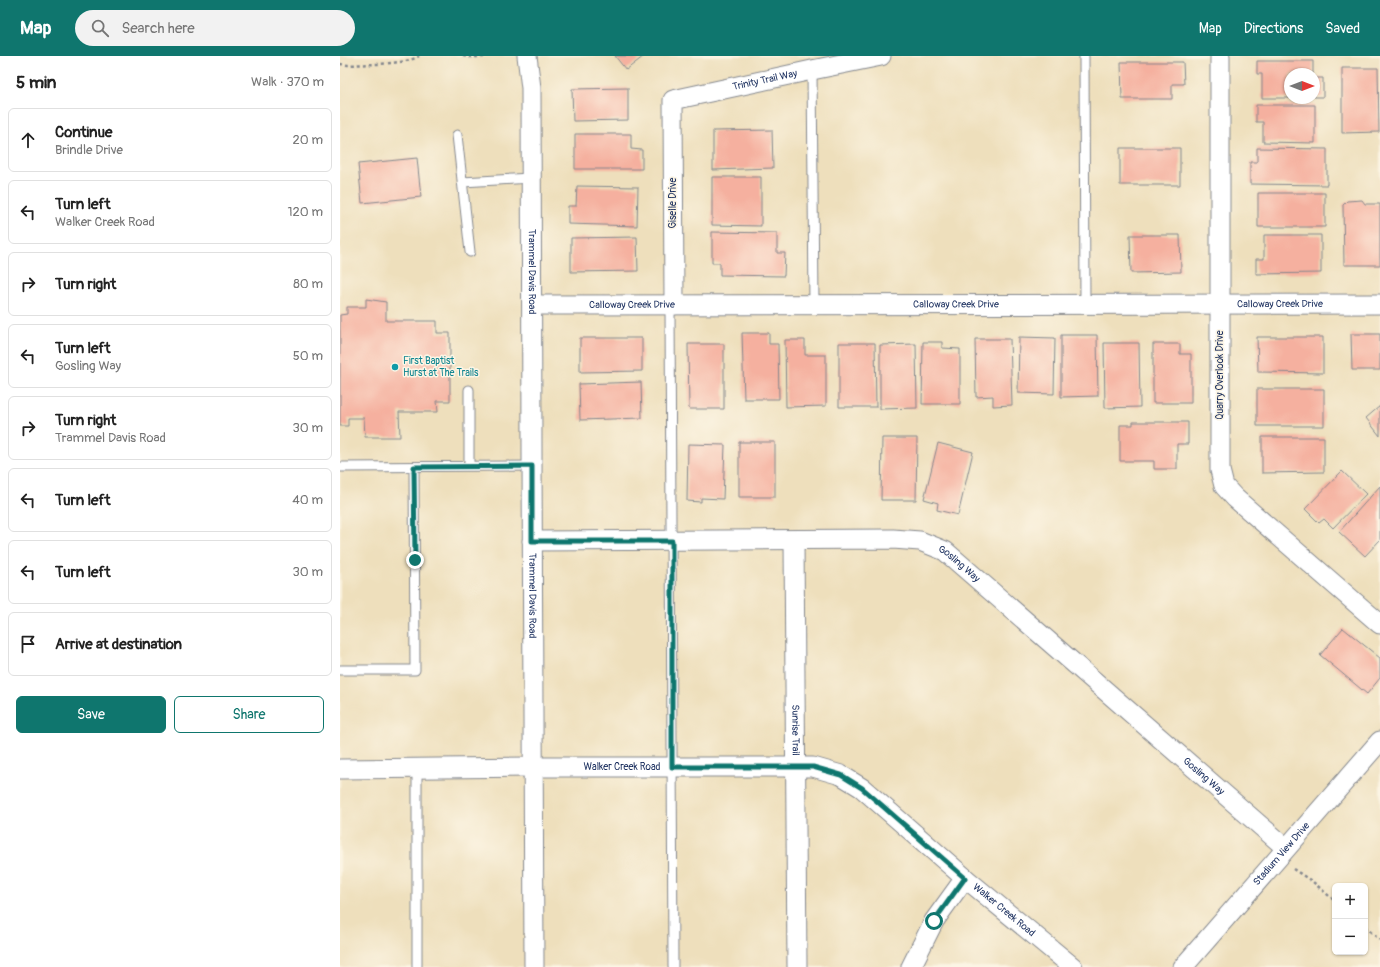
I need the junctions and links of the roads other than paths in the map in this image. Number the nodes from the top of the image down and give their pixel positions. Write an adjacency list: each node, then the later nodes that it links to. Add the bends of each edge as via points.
1 (527, 56): 8 (street, Trammel Davis Road, via 531,88)
2 (881, 56): 5 (street, Trinity Trail Way)
3 (1084, 56): 16 (lane)
4 (1220, 56): 11 (street, Quarry Overlook Drive)
5 (812, 70): 6 (street, Trinity Trail Way); 15 (lane)
6 (673, 100): 14 (street, Giselle Drive)
7 (457, 135): 9 (lane)
8 (531, 178): 9 (lane); 13 (street, Trammel Davis Road)
9 (462, 182): 10 (lane)
10 (470, 252)
11 (1220, 304): 12 (street, Calloway Creek Drive); 16 (street, Calloway Creek Drive); 25 (street, Quarry Overlook Drive, via 1220,470 1224,486)
12 (1380, 304)
13 (533, 305): 14 (street, Calloway Creek Drive); 19 (street, Trammel Davis Road)
14 (672, 305): 15 (street, Calloway Creek Drive); 24 (lane)
15 (814, 305): 16 (street, Calloway Creek Drive)
16 (1085, 305)
17 (469, 390): 18 (lane)
18 (469, 466): 19 (lane); 21 (lane)
19 (532, 466): 23 (street, Trammel Davis Road)
20 (340, 467): 21 (lane)
21 (414, 467): 26 (lane, via 415,670)
22 (794, 540): 24 (street, Gosling Way); 31 (street, Sunrise Trail); 33 (street, Gosling Way, via 913,540 945,551)
23 (532, 541): 24 (street, Gosling Way); 28 (street, Trammel Davis Road)
24 (672, 541): 29 (lane)
25 (1380, 624)
26 (340, 670)
27 (1380, 741): 33 (street, Stadium View Drive)
28 (532, 767): 29 (street, Walker Creek Road); 30 (street, Walker Creek Road); 36 (street, Trammel Davis Road)
29 (672, 767): 31 (street, Walker Creek Road); 37 (lane)
30 (416, 768): 32 (street, Walker Creek Road); 35 (lane)
31 (796, 768): 34 (street, Walker Creek Road, via 813,767 841,775 862,788); 38 (street, Sunrise Trail)
32 (340, 769)
33 (1283, 852): 41 (street, Stadium View Drive)
34 (965, 878): 39 (street, via 934,921); 40 (street, Walker Creek Road)
35 (417, 967)
36 (534, 967)
37 (673, 967)
38 (797, 967)
39 (911, 967)
40 (1073, 967)
41 (1183, 967)

